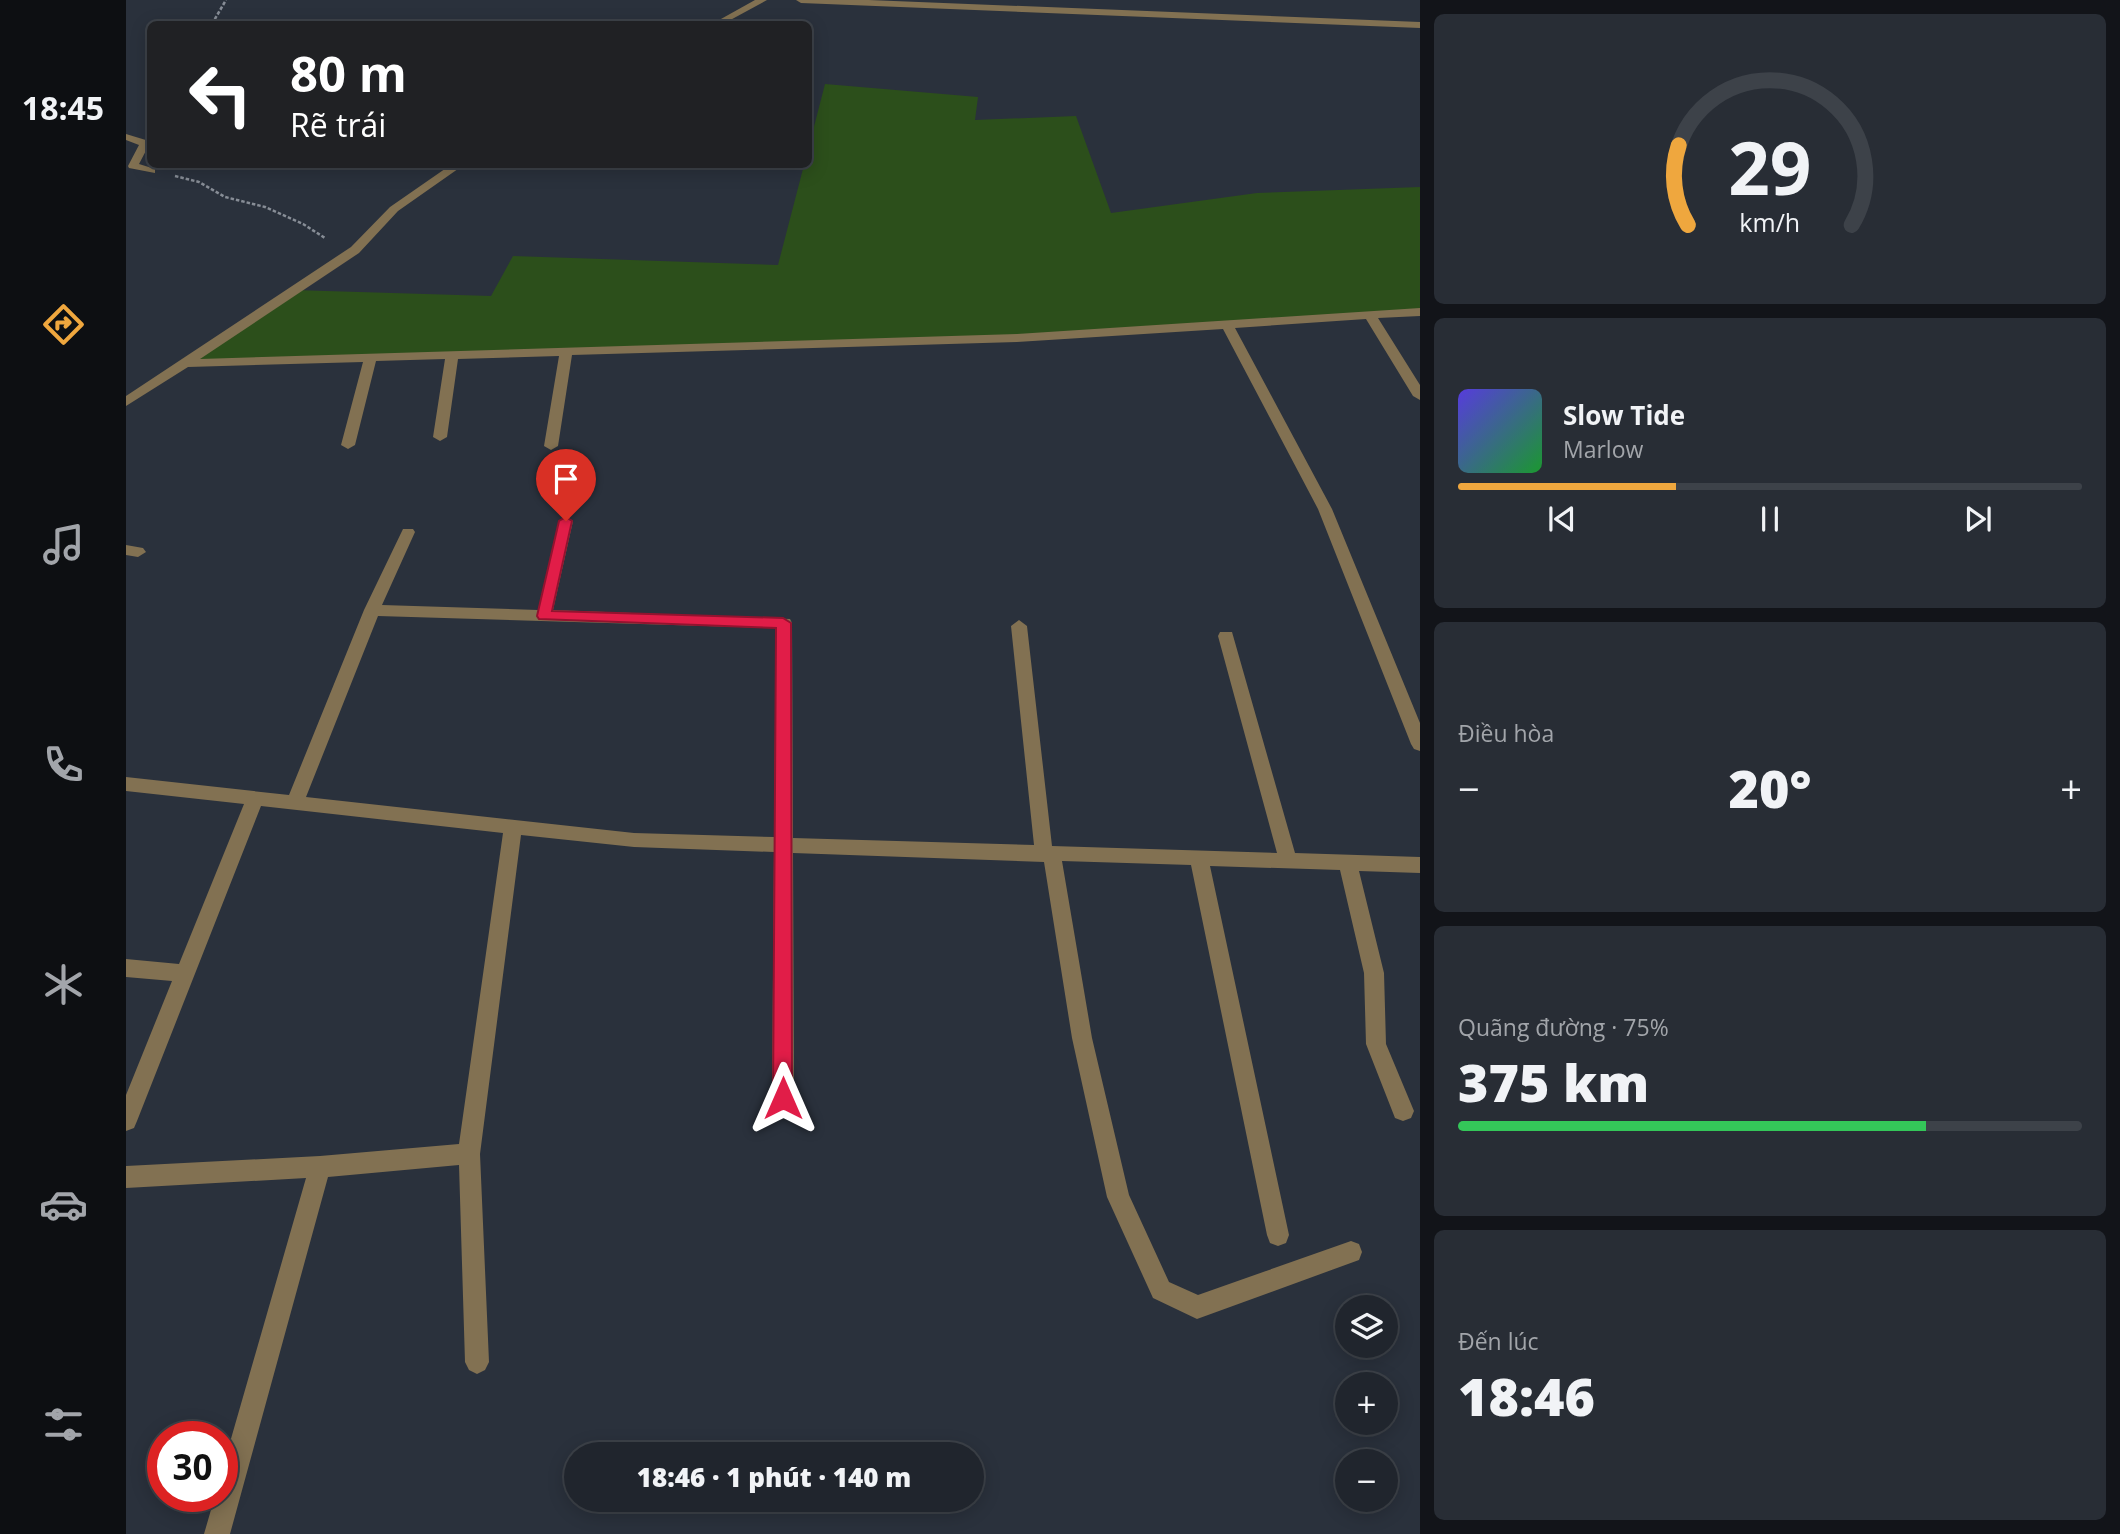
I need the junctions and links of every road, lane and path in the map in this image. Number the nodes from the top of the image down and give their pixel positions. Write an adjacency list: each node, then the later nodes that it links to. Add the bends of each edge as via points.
1 (226, 0): 4 (path)
2 (762, 0): 5 (street)
3 (802, 0): 6 (street)
4 (214, 21)
5 (723, 21)
6 (1420, 25)
7 (126, 137): 9 (street, via 145,143 133,166)
8 (454, 168): 10 (street, via 394,209)
9 (151, 171): 10 (path, via 199,182 225,197 265,207 303,224 327,239)
10 (342, 259): 17 (street)
11 (1420, 312): 12 (street)
12 (1370, 316): 13 (street); 18 (street)
13 (1227, 325): 14 (street, via 1017,338); 29 (street, via 1325,509)
14 (566, 353): 15 (street); 22 (street)
15 (452, 356): 16 (street); 20 (street)
16 (370, 358): 17 (street); 21 (street)
17 (183, 363): 19 (street)
18 (1420, 396)
19 (126, 402)
20 (440, 437)
21 (348, 445)
22 (551, 446)
23 (566, 521): 26 (street)
24 (408, 532): 25 (street)
25 (372, 610): 26 (street); 32 (street)
26 (544, 616): 34 (street, via 783,623)
27 (1019, 626): 35 (street)
28 (1226, 636): 37 (street)
29 (1420, 744)
30 (126, 783): 31 (street)
31 (255, 798): 32 (street); 41 (street)
32 (295, 803): 33 (street)
33 (513, 826): 34 (street, via 634,839); 45 (street)
34 (781, 845): 35 (street); 42 (street)
35 (1048, 854): 36 (street); 49 (street, via 1118,1197 1161,1290 1197,1307)
36 (1199, 858): 37 (street); 48 (street)
37 (1288, 861): 38 (street)
38 (1348, 863): 39 (street); 43 (street, via 1374,973 1376,1044)
39 (1420, 865)
40 (126, 968): 41 (street)
41 (185, 973): 44 (street)
42 (783, 1098)
43 (1403, 1111)
44 (126, 1121)
45 (469, 1154): 46 (street); 50 (street)
46 (320, 1167): 47 (street); 51 (street)
47 (126, 1177)
48 (1278, 1235)
49 (1351, 1252)
50 (477, 1362)
51 (217, 1534)

